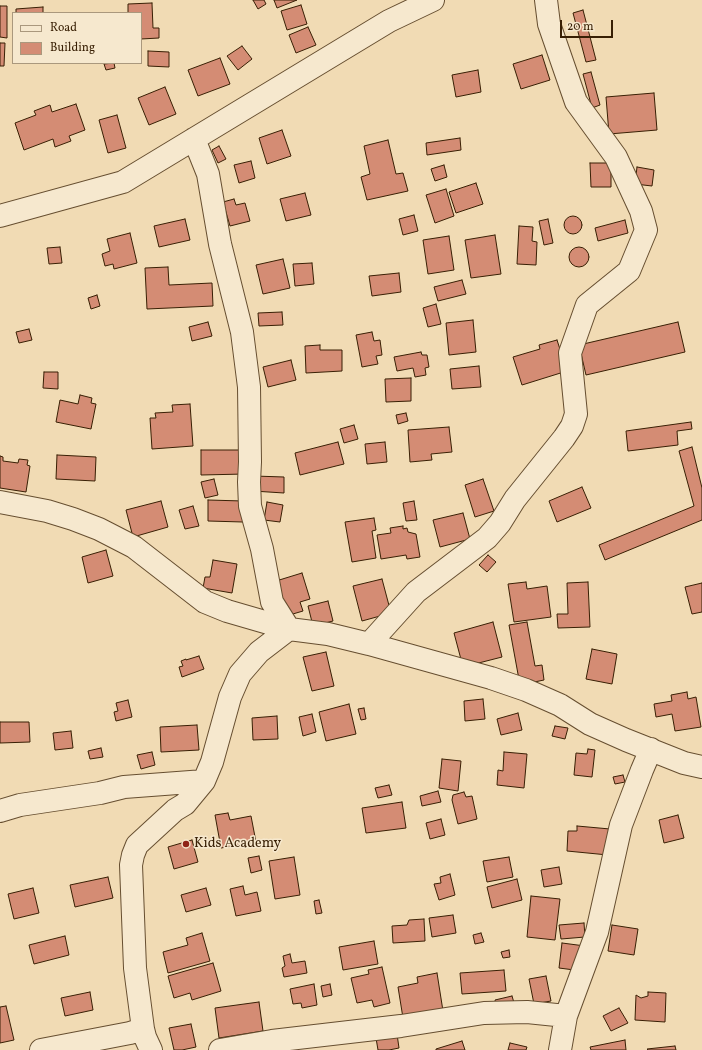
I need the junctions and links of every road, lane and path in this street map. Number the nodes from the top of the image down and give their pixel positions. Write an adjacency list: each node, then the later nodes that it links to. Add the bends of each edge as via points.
1 (433, 0): 3 (street, via 388,21)
2 (546, 0): 7 (street, via 550,24 576,102 616,157 638,204 646,230 629,270 587,306 570,353 576,414 564,438 487,538 416,592)
3 (194, 139): 4 (street, via 123,182); 6 (street, via 208,174 220,244 242,332 249,387 250,506 262,549 272,602)
4 (0, 216)
5 (0, 502): 6 (street, via 47,511 99,529 134,547 205,602)
6 (289, 629): 7 (street, via 328,634); 10 (street, via 259,652 240,674 230,697 212,762)
7 (369, 644): 8 (street, via 526,690 560,705 590,724)
8 (651, 749): 9 (street, via 684,763); 12 (street, via 621,825 597,932)
9 (702, 767)
10 (204, 781): 11 (street, via 137,785 20,805); 13 (street, via 185,804 137,845 133,854 131,865 135,968)
11 (0, 811)
12 (566, 1016): 16 (street, via 527,1012 484,1013); 17 (street)
13 (143, 1029): 14 (street); 15 (street)
14 (41, 1050)
15 (151, 1050)
16 (220, 1050)
17 (560, 1050)

